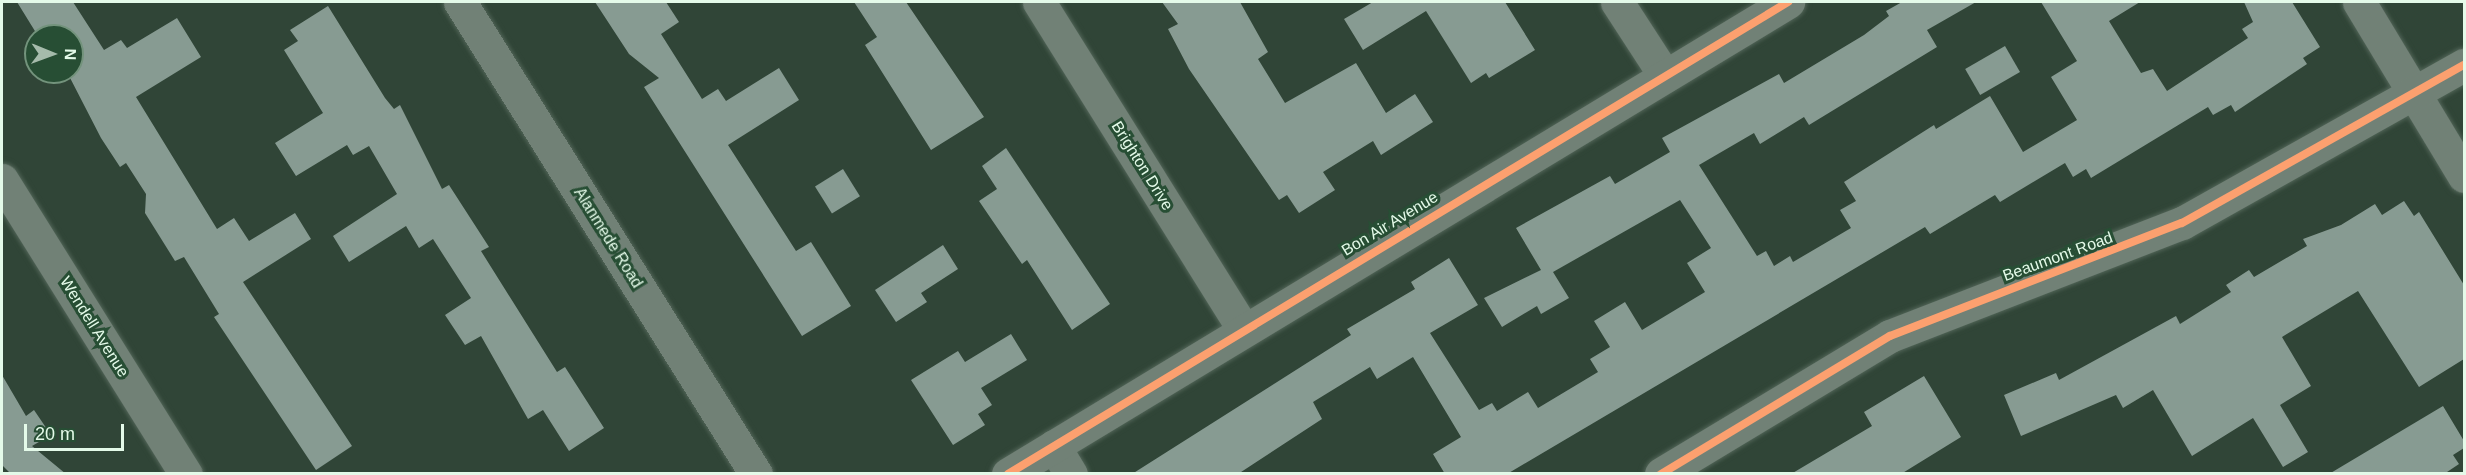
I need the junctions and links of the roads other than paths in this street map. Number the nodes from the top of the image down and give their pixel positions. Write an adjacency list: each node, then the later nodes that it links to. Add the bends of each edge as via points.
1 (460, 2): 14 (street, Alanmede Road)
2 (1039, 2): 11 (street, Brighton Drive)
3 (1617, 2): 7 (street)
4 (1788, 2): 7 (street, Bon Air Avenue)
5 (2359, 2): 8 (street)
6 (2464, 65): 8 (street, Beaumont Road)
7 (1665, 76): 11 (street, Bon Air Avenue)
8 (2414, 94): 9 (street); 17 (street, Beaumont Road, via 2182,223 1890,336)
9 (2464, 176)
10 (2, 180): 13 (street, Wendell Avenue)
11 (1244, 330): 12 (street, Bon Air Avenue)
12 (1054, 446): 15 (street, Bon Air Avenue); 16 (street)
13 (186, 474)
14 (756, 474)
15 (1008, 474)
16 (1071, 474)
17 (1661, 474)

